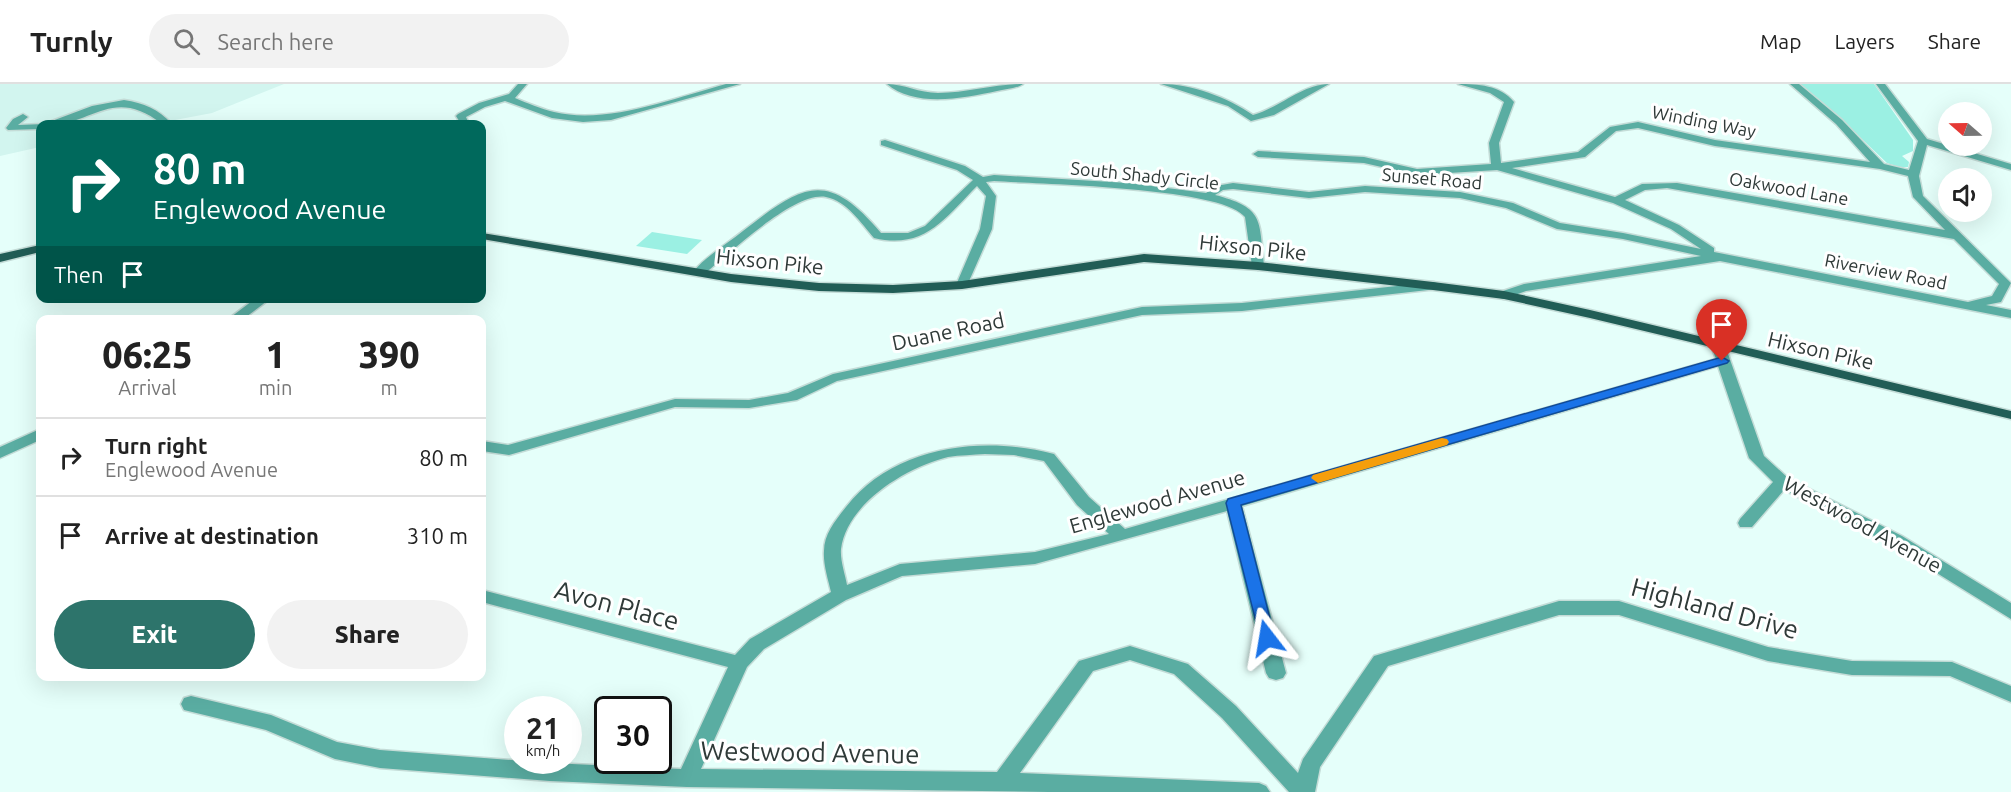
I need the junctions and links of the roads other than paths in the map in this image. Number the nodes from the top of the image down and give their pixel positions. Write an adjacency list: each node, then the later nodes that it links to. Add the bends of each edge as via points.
1 (523, 84): 10 (street)
2 (736, 84): 10 (street, via 610,117 583,119 552,115)
3 (891, 84): 4 (street, via 914,93 953,95)
4 (1019, 84)
5 (1165, 84): 6 (street, via 1231,104 1251,118 1271,113)
6 (1325, 84)
7 (1462, 84): 20 (street, via 1495,92 1509,102 1493,145 1492,159)
8 (1794, 84): 19 (street, via 1839,122)
9 (1880, 84): 16 (street)
10 (506, 98): 14 (street, via 468,110 461,116)
11 (23, 117): 15 (street, via 11,128)
12 (59, 120): 13 (street, via 99,104 123,100 154,110)
13 (163, 120)
14 (463, 120)
15 (36, 126)
16 (1923, 141): 21 (street); 22 (street)
17 (885, 143): 23 (street, via 961,168)
18 (1258, 154): 20 (street, via 1364,160 1417,172)
19 (1880, 166): 20 (street, Winding Way, via 1715,143 1638,125 1613,129 1581,155); 22 (street, Winding Way)
20 (1497, 167): 25 (street)
21 (2011, 167)
22 (1913, 174): 26 (street, Riverview Road, via 1918,197)
23 (981, 180): 24 (street, South Shady Circle); 32 (street, via 929,228 910,237 878,236 855,209 840,199 811,193 776,212); 33 (street, via 991,196 991,208)
24 (1209, 196): 29 (street, Sunset Road, via 1221,187 1233,186 1309,195 1365,189 1460,195 1509,205 1569,229); 31 (street, South Shady Circle, via 1237,205 1250,214)
25 (1617, 201): 26 (street, Oakwood Lane, via 1630,190 1649,185 1676,186); 29 (street, via 1675,227)
26 (1958, 236): 37 (street, Riverview Road, via 2004,283 1997,299)
27 (486, 237): 32 (main road, Hixson Pike)
28 (36, 250): 30 (main road)
29 (1720, 256): 35 (street, Riverview Road, via 1524,288); 37 (street, Riverview Road)
30 (0, 258)
31 (1258, 266): 33 (main road, Hixson Pike, via 1144,258); 34 (main road, Hixson Pike)
32 (699, 272): 33 (main road, Hixson Pike, via 819,287 893,289)
33 (962, 285)
34 (1433, 286): 35 (main road, Hixson Pike); 43 (street, Duane Road, via 1242,307 1142,311 833,378 792,397 749,404 675,403 509,450)
35 (1503, 295): 40 (main road, Hixson Pike)
36 (258, 303): 39 (street)
37 (1967, 305): 38 (street)
38 (2011, 314)
39 (240, 315)
40 (1720, 353): 41 (main road, Hixson Pike); 45 (street, Westwood Avenue, via 1757,458); 46 (street, Englewood Avenue)
41 (2011, 415)
42 (36, 436): 44 (street)
43 (486, 447)
44 (0, 453)
45 (1782, 482): 47 (street); 51 (street, Westwood Avenue, via 1896,540)
46 (1233, 503): 48 (street, Englewood Avenue); 53 (street)
47 (1746, 523)
48 (1122, 536): 49 (street, Englewood Avenue, via 1035,558 900,570); 49 (street, via 1083,501 1049,458 1014,450 945,453 891,475 866,492 837,530 832,551)
49 (840, 595): 52 (street, Englewood Avenue, via 780,628)
50 (486, 597): 52 (street, Avon Place)
51 (2011, 612)
52 (739, 663): 56 (street, Englewood Avenue)
53 (1276, 673)
54 (2011, 694): 59 (street, Highland Drive, via 1952,669 1852,668 1768,654 1619,608 1559,608 1381,661 1310,765)
55 (191, 704): 56 (street, Westwood Avenue, via 271,723 335,750 380,759)
56 (687, 778): 57 (street, Westwood Avenue)
57 (1002, 781): 58 (street, Westwood Avenue); 59 (street, Highland Drive, via 1086,666 1130,653 1181,669 1229,712)
58 (1259, 792)
59 (1303, 792)

